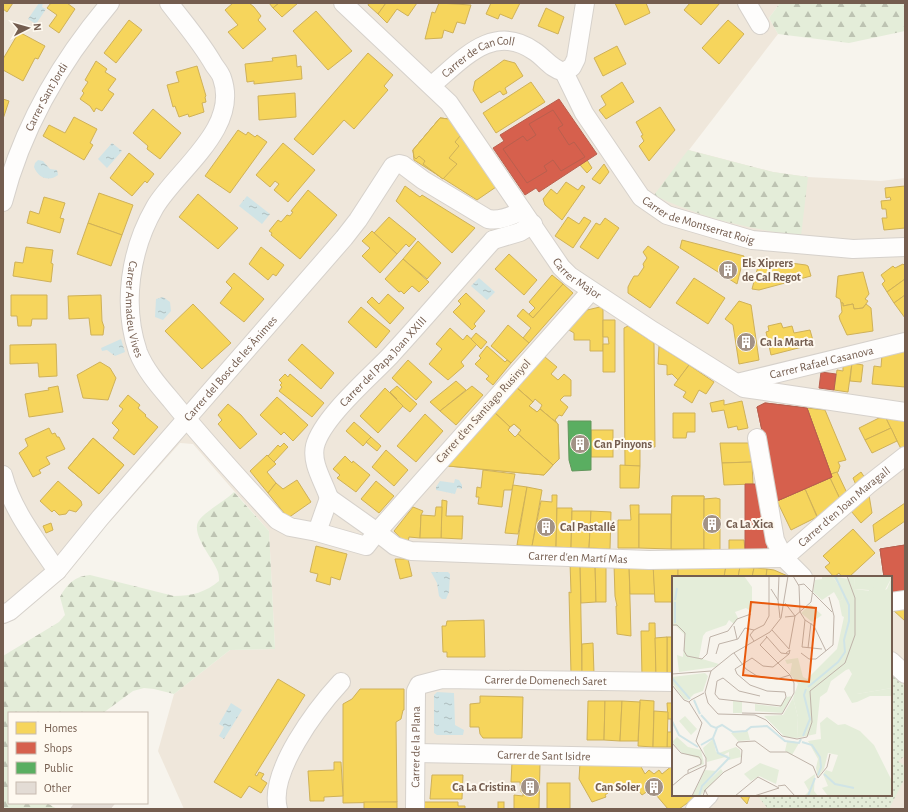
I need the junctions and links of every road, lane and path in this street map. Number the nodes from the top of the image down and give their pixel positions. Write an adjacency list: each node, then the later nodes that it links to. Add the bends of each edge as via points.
1 (110, 3): 9 (street, Carrer Sant Jordi, via 85,32 43,99 9,178)
2 (169, 3): 18 (street, Carrer Amadeu Vives, via 205,48 222,78 225,93 222,113 204,148 156,207 142,238 131,273 129,305 139,354 153,378)
3 (343, 3): 8 (street, Carrer Major)
4 (585, 3): 7 (street, via 576,59 572,67)
5 (747, 3): 6 (street)
6 (760, 25)
7 (564, 72): 8 (street, Carrer de Can Coll, via 558,71 536,51 519,42 493,41 478,47); 13 (street, Carrer de Montserrat Roig, via 584,113 641,197 667,216 752,240 853,249)
8 (432, 85): 10 (street, Carrer Major, via 457,113)
9 (3, 202)
10 (528, 217): 11 (street); 12 (street, via 520,232); 14 (street, Carrer Major, via 561,267)
11 (488, 219): 12 (street); 18 (street, Carrer del Bosc de les Ànimes, via 399,164 393,166 358,220 336,248)
12 (493, 240): 22 (street, Carrer del Papa Joan XXIII, via 349,398 319,436 315,458)
13 (905, 247)
14 (591, 291): 16 (street, Carrer Major); 24 (street, Carrer d'en Santiago Rusinyol)
15 (905, 342): 16 (street, Carrer Rafael Casanova)
16 (737, 384): 17 (street, Carrer Major, via 744,388)
17 (905, 412)
18 (186, 419): 23 (street, Carrer Amadeu Vives, via 277,520 290,527); 26 (street, Carrer del Bosc de les Ànimes)
19 (757, 438): 25 (street, via 775,540)
20 (905, 456): 25 (street, Carrer d'en Joan Maragall)
21 (3, 475): 26 (street, via 28,527)
22 (329, 498): 23 (street); 24 (street, Carrer d'en Martí Mas)
23 (317, 532): 24 (street, Carrer d'en Santiago Rusinyol, via 366,546)
24 (377, 532): 25 (street, Carrer d'en Martí Mas, via 395,546 411,551 649,560)
25 (784, 558): 27 (street)
26 (57, 571): 30 (street, Carrer del Bosc de les Ànimes)
27 (802, 576)
28 (905, 600): 29 (street)
29 (892, 602)
30 (3, 614)
31 (892, 662): 32 (street)
32 (905, 674)
33 (342, 682): 39 (street, via 323,704 290,754 276,786)
34 (672, 682): 35 (street, Carrer de Domenech Saret, via 442,679)
35 (419, 685): 36 (street, Carrer de la Plana, via 416,691)
36 (416, 753): 37 (street, Carrer de Sant Isidre); 40 (street, Carrer de la Plana)
37 (672, 758)
38 (708, 796): 41 (street)
39 (278, 809)
40 (415, 809)
41 (695, 809)

